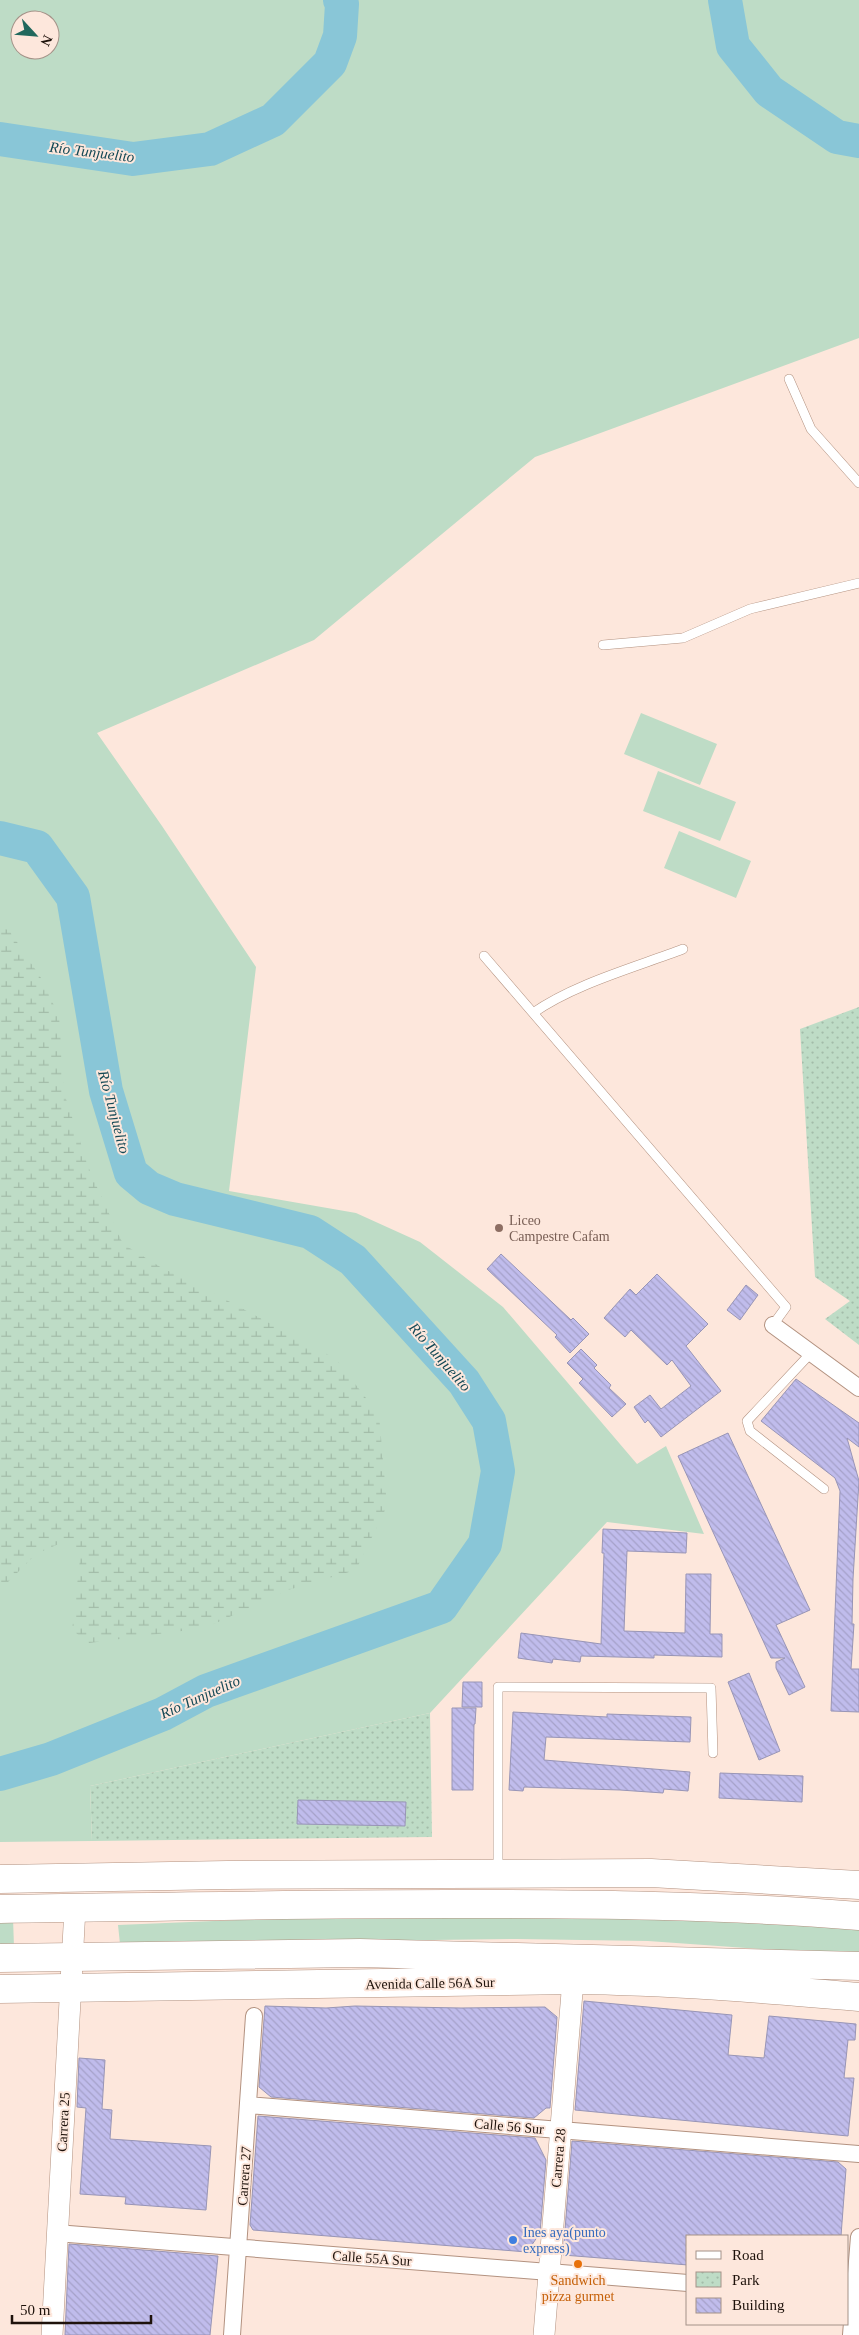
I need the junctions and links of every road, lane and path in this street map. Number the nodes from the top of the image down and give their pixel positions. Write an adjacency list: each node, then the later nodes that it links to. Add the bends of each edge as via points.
1 (789, 379): 2 (lane, via 811,429)
2 (859, 483)
3 (859, 583): 4 (lane, via 750,609 683,638)
4 (602, 644)
5 (683, 950): 7 (lane, via 568,992)
6 (484, 956): 7 (lane)
7 (533, 1013): 8 (lane, via 786,1307)
8 (773, 1325): 9 (street)
9 (811, 1353): 10 (street); 11 (lane, via 747,1421 750,1431)
10 (859, 1388)
11 (824, 1489)
12 (713, 1752): 13 (lane, via 711,1688 498,1687)
13 (498, 1874): 14 (highway); 15 (highway, via 651,1873); 16 (highway)
14 (0, 1879)
15 (859, 1885)
16 (377, 1904): 17 (highway); 19 (highway, via 747,1908)
17 (75, 1908): 18 (highway); 21 (street, Carrera 25)
18 (0, 1909)
19 (859, 1916)
20 (360, 1953): 21 (highway, Avenida Calle 56A Sur); 23 (highway, Avenida Calle 56A Sur); 25 (highway)
21 (73, 1957): 22 (highway, Avenida Calle 56A Sur); 26 (street, Carrera 25)
22 (0, 1958)
23 (859, 1966)
24 (573, 1980): 25 (highway, Avenida Calle 56A Sur); 28 (highway, Avenida Calle 56A Sur, via 756,1988); 31 (street, Carrera 28)
25 (289, 1985): 26 (highway, Avenida Calle 56A Sur)
26 (71, 1987): 27 (highway, Avenida Calle 56A Sur); 33 (street, Carrera 25)
27 (0, 1989)
28 (859, 1997)
29 (254, 2016): 30 (street, Carrera 27)
30 (248, 2105): 31 (street, Calle 56 Sur); 35 (street, Carrera 27)
31 (561, 2130): 32 (street, Calle 56 Sur); 36 (street, Carrera 28)
32 (859, 2154)
33 (56, 2233): 35 (street, Calle 55A Sur); 39 (street, Carrera 25)
34 (859, 2237): 38 (street)
35 (239, 2248): 36 (street, Calle 55A Sur); 40 (street, Carrera 27)
36 (549, 2272): 37 (street, Calle 55A Sur); 41 (street, Carrera 28)
37 (686, 2283)
38 (854, 2297): 42 (street)
39 (52, 2335)
40 (232, 2335)
41 (544, 2335)
42 (851, 2335)

